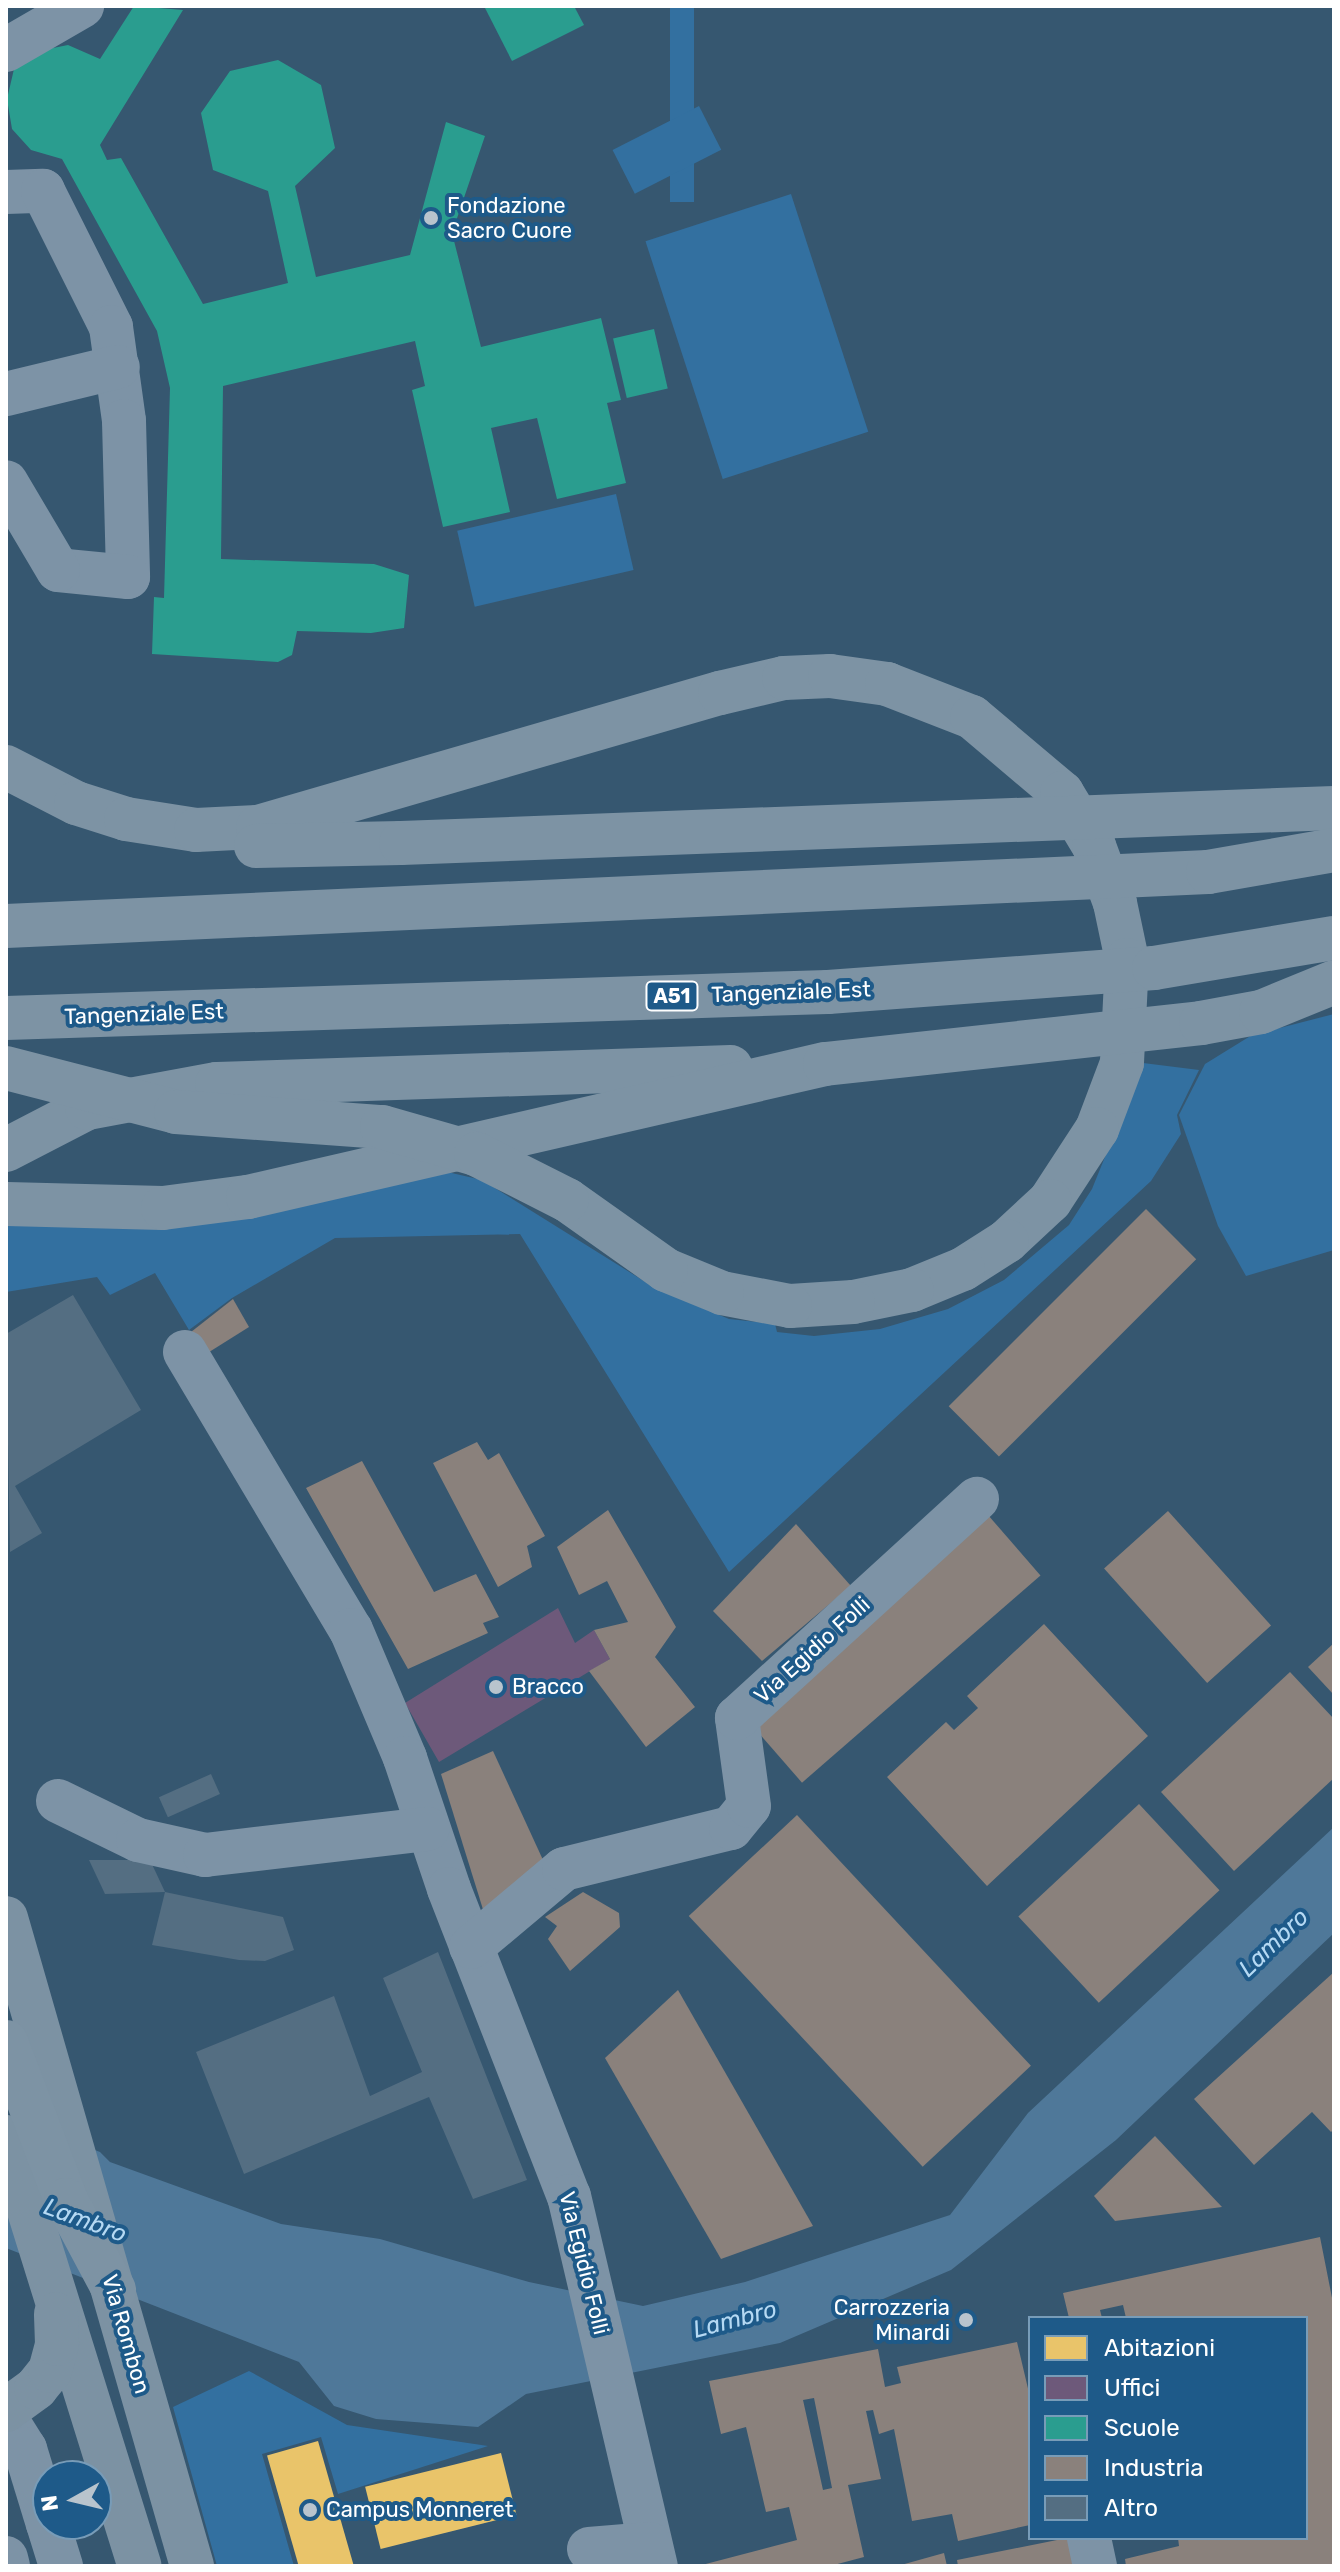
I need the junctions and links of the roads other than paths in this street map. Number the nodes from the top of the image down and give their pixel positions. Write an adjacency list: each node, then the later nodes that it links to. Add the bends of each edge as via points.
1 (82, 6): 2 (street)
2 (6, 50)
3 (6, 192): 4 (street, via 43,191 111,327)
4 (118, 367): 5 (street); 6 (street, via 128,577 58,570)
5 (6, 394)
6 (6, 482)
7 (6, 767): 16 (highway, bridge, via 102,813 163,827 230,829 335,807 784,678 830,676 887,684 972,717 1062,793 1094,846 1115,903 1127,960 1122,1063 1097,1129 1058,1189 1007,1241 963,1269 912,1290 853,1302 790,1306 722,1293 666,1270 567,1200 476,1154 429,1139 382,1127 176,1112)
8 (6, 786): 9 (highway, bridge, via 80,825 150,843 401,843)
9 (1334, 808)
10 (1334, 850): 11 (highway, bridge, via 1208,872)
11 (6, 926)
12 (1334, 938): 14 (highway, Tangenziale Est / A51, bridge, via 1154,968 828,992)
13 (1334, 982): 15 (highway, bridge, via 1261,1012 1201,1023)
14 (6, 1018)
15 (825, 1064): 17 (highway, via 217,1084 87,1108); 18 (highway, via 248,1197 163,1208)
16 (6, 1068)
17 (6, 1150)
18 (7, 1204)
19 (185, 1352): 22 (street, Via Egidio Folli, via 351,1630 405,1758)
20 (977, 1499): 24 (street, Via Egidio Folli, via 737,1718 749,1806 731,1828 564,1869)
21 (58, 1801): 22 (street, via 138,1840 205,1855)
22 (427, 1829): 24 (street, Via Egidio Folli)
23 (6, 1918): 26 (main road)
24 (471, 1947): 36 (street, Via Egidio Folli, via 569,2196)
25 (6, 2042): 26 (highway)
26 (39, 2135): 27 (main road); 28 (highway, via 66,2200)
27 (51, 2280): 29 (main road, via 57,2344 50,2371); 39 (main road)
28 (114, 2290): 40 (main road, Via Rombon)
29 (6, 2410)
30 (6, 2419): 31 (street)
31 (32, 2472)
32 (53, 2540): 38 (street)
33 (1089, 2540): 41 (street)
34 (589, 2549): 36 (street)
35 (6, 2558): 37 (street)
36 (652, 2559)
37 (8, 2566)
38 (61, 2566)
39 (140, 2566)
40 (192, 2566)
41 (1095, 2566)

